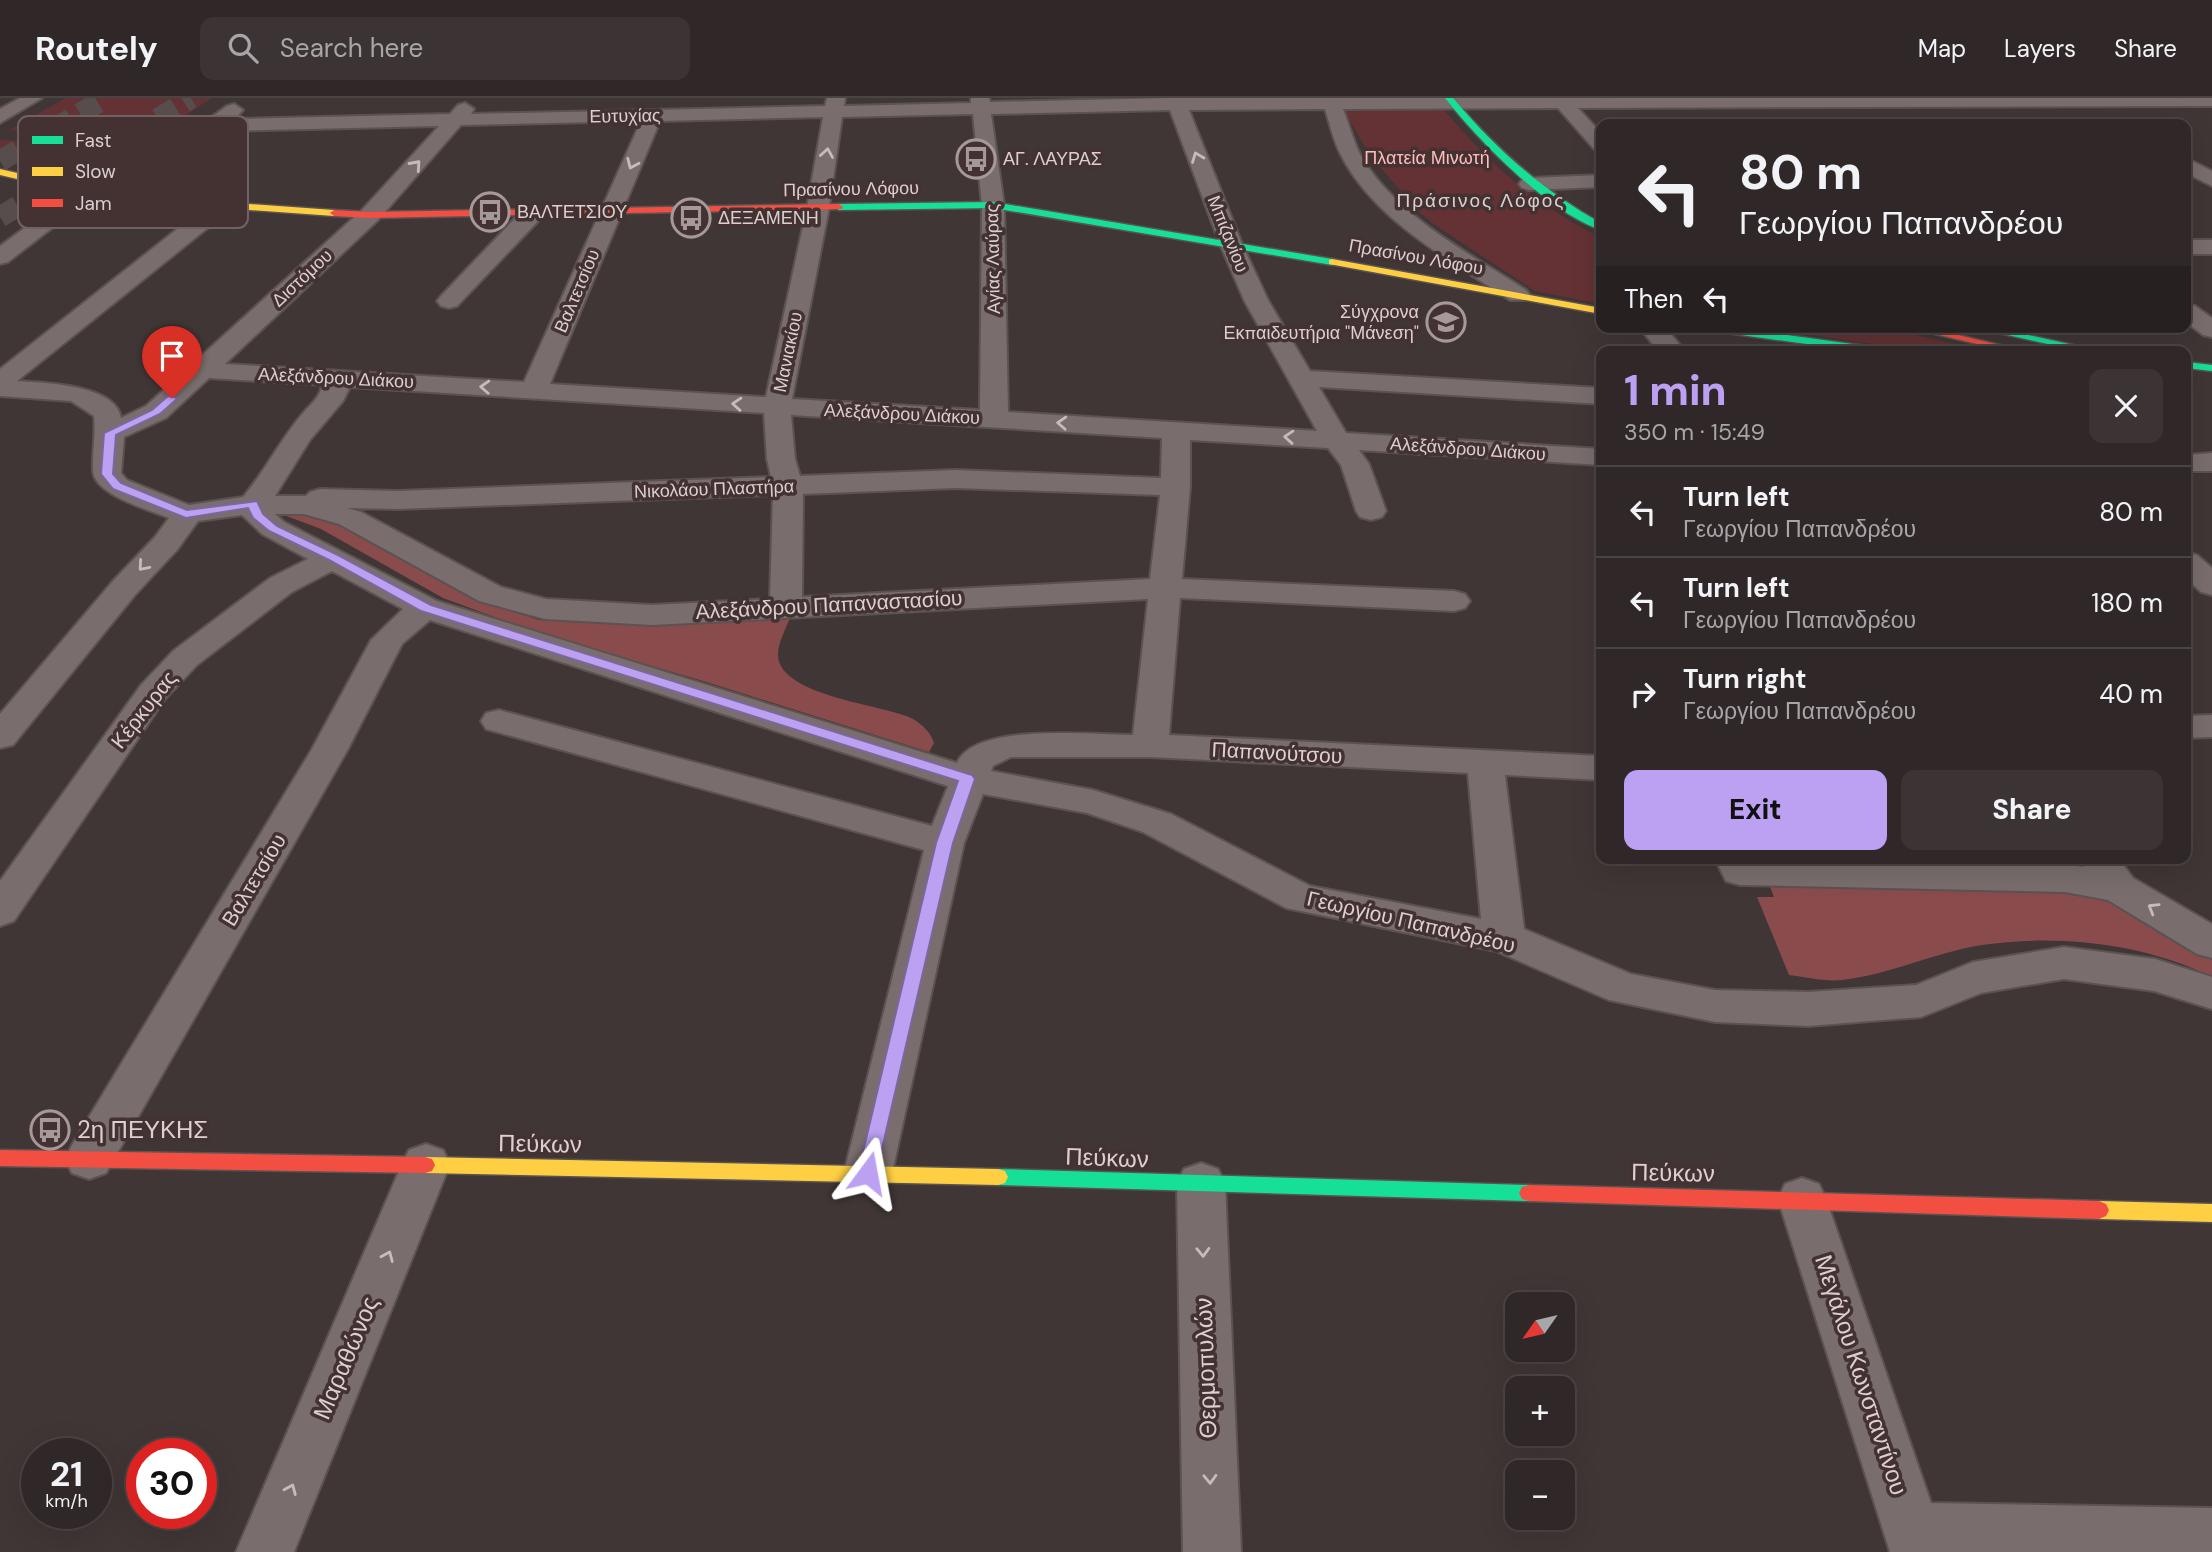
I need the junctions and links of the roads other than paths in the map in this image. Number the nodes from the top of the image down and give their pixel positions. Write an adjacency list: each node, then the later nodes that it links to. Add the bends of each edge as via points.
1 (33, 98): 20 (street)
2 (250, 98): 19 (street)
3 (473, 98): 25 (street, Διστόμου)
4 (558, 98): 22 (street)
5 (1690, 100): 14 (street, Ευτυχίας); 16 (street, Ευτυχίας); 23 (street)
6 (2041, 100): 12 (street, Ευτυχίας); 14 (street, Ευτυχίας)
7 (2212, 100): 12 (street, Ευτυχίας)
8 (1176, 101): 11 (street, Ευτυχίας); 13 (street, Ευτυχίας); 50 (street, Μπιζανίου, one-way to 8)
9 (1452, 101): 10 (street, Ευτυχίας); 13 (street, Ευτυχίας); 35 (street, via 1492,149)
10 (1479, 101): 16 (street, Ευτυχίας); 26 (street)
11 (980, 102): 15 (street, Ευτυχίας); 40 (street, Αγίας Λαύρας)
12 (2084, 102): 24 (street)
13 (1332, 103): 54 (street, via 1352,157 1391,203)
14 (1895, 103): 21 (street)
15 (834, 104): 17 (street, Ευτυχίας); 42 (street, Μανιακίου, one-way to 15)
16 (1564, 104): 28 (street)
17 (701, 106): 18 (street, Ευτυχίας)
18 (653, 115): 22 (street, Ευτυχίας); 44 (street, Βαλτετσίου, one-way to 44)
19 (226, 116)
20 (0, 117)
21 (1914, 117)
22 (544, 118): 25 (street, Ευτυχίας)
23 (1710, 119)
24 (2111, 119)
25 (456, 120): 27 (street, Ευτυχίας); 46 (street, Διστόμου, one-way to 25)
26 (1499, 123)
27 (248, 124)
28 (1596, 139)
29 (0, 161): 30 (street, Πρασίνου Λόφου)
30 (18, 165)
31 (2191, 165): 32 (street)
32 (2212, 166)
33 (2191, 167): 37 (street)
34 (0, 172): 36 (street, Πρασίνου Λόφου)
35 (1534, 175): 39 (street); 47 (street, via 1550,200)
36 (18, 176)
37 (2212, 180)
38 (1596, 181): 39 (street)
39 (1556, 183): 43 (street)
40 (993, 205): 42 (street, Πρασίνου Λόφου); 50 (street, Πρασίνου Λόφου); 74 (street, Αγίας Λαύρας)
41 (248, 207): 46 (street, Πρασίνου Λόφου)
42 (818, 208): 44 (street, Πρασίνου Λόφου); 73 (street, Μανιακίου)
43 (1596, 208)
44 (610, 213): 45 (street, Πρασίνου Λόφου); 71 (street, Βαλτετσίου)
45 (532, 214): 46 (street, Πρασίνου Λόφου); 55 (street)
46 (370, 215): 67 (street, Διστόμου)
47 (1596, 224)
48 (38, 228): 53 (street)
49 (194, 228): 70 (street)
50 (1231, 244): 54 (street, Πρασίνου Λόφου); 68 (street, Μπιζανίου, via 1256,300)
51 (2191, 247): 52 (street)
52 (2212, 247)
53 (0, 257)
54 (1518, 295): 56 (street, Πρασίνου Λόφου)
55 (449, 301)
56 (1596, 310)
57 (2191, 315): 58 (street)
58 (2212, 330)
59 (1749, 333): 62 (street)
60 (1937, 333): 63 (street)
61 (2007, 333): 64 (street)
62 (1845, 346)
63 (1997, 346)
64 (2070, 346)
65 (2191, 366): 66 (street)
66 (2212, 368)
67 (203, 370): 69 (street, Αλεξάνδρου Διάκου); 76 (street, Διστόμου, via 156,412)
68 (1301, 378): 72 (street); 77 (street, Μπιζανίου)
69 (343, 379): 71 (street, Αλεξάνδρου Διάκου, one-way to 69); 83 (street, via 298,436 268,486)
70 (0, 385): 76 (street, via 77,394 107,412)
71 (534, 390): 73 (street, Αλεξάνδρου Διάκου, one-way to 71)
72 (1596, 396)
73 (777, 407): 74 (street, Αλεξάνδρου Διάκου); 81 (street, Μανιακίου)
74 (995, 420): 75 (street, Αλεξάνδρου Διάκου, one-way to 74)
75 (1176, 429): 77 (street, Αλεξάνδρου Διάκου, one-way to 75); 82 (street)
76 (110, 433): 85 (street, via 107,474 117,486)
77 (1337, 441): 78 (street, Αλεξάνδρου Διάκου); 84 (street, Μπιζανίου, via 1355,464)
78 (1596, 457)
79 (2212, 462): 80 (street)
80 (2191, 463)
81 (788, 486): 82 (street, Νικολάου Πλαστήρα, via 956,479); 83 (street, Νικολάου Πλαστήρα, via 398,500 313,498); 92 (street, Μανιακίου)
82 (1175, 487): 89 (street)
83 (240, 505): 85 (street); 86 (street, Γεωργίου Παπανδρέου, via 273,528); 92 (street, Αλεξάνδρου Παπαναστασίου, via 306,505 350,518 490,594 545,609 652,615)
84 (1371, 511)
85 (186, 514): 96 (street, one-way to 96, via 178,532 152,556)
86 (334, 558): 91 (street, Γεωργίου Παπανδρέου); 104 (street, Κέρκυρας, via 281,585 185,658 153,692)
87 (2191, 566): 88 (street)
88 (2212, 585)
89 (1166, 588): 90 (street, Αλεξάνδρου Παπαναστασίου); 92 (street, Αλεξάνδρου Παπαναστασίου); 97 (street)
90 (1454, 601)
91 (426, 608): 100 (street, Γεωργίου Παπανδρέου); 109 (street, Βαλτετσίου, via 388,640 330,749)
92 (786, 608)
93 (499, 720): 101 (street)
94 (2212, 726): 95 (street)
95 (2191, 727)
96 (0, 737)
97 (1150, 746): 98 (street, Παπανούτσου); 100 (street, Παπανούτσου, via 1006,746 976,759)
98 (1485, 764): 99 (street, Παπανούτσου); 105 (street)
99 (1596, 768)
100 (967, 779): 101 (street); 105 (street, Γεωργίου Παπανδρέου, via 1093,802 1157,823 1300,898)
101 (944, 843): 111 (street)
102 (1737, 864): 103 (street, via 1740,871 2065,878)
103 (2108, 874): 106 (street, one-way to 103)
104 (0, 911)
105 (1504, 938): 107 (street, Γεωργίου Παπανδρέου, via 1624,989 1716,1006 1808,1009 1921,1001 1973,978 2064,963 2155,975)
106 (2212, 943)
107 (2212, 993)
108 (0, 1158): 109 (street, Πεύκων)
109 (89, 1159): 110 (street, Πεύκων)
110 (426, 1164): 111 (street, Πεύκων); 117 (street, Μαραθώνος, one-way to 110)
111 (868, 1173): 112 (street, Πεύκων)
112 (1201, 1184): 113 (street, Πεύκων); 118 (street, Θερμοπυλών, one-way to 118)
113 (1802, 1199): 114 (street, Πεύκων); 116 (street, Μεγάλου Κωνσταντίνου)
114 (2212, 1213)
115 (2212, 1537): 116 (street)
116 (1916, 1542)
117 (265, 1552)
118 (1212, 1552)

